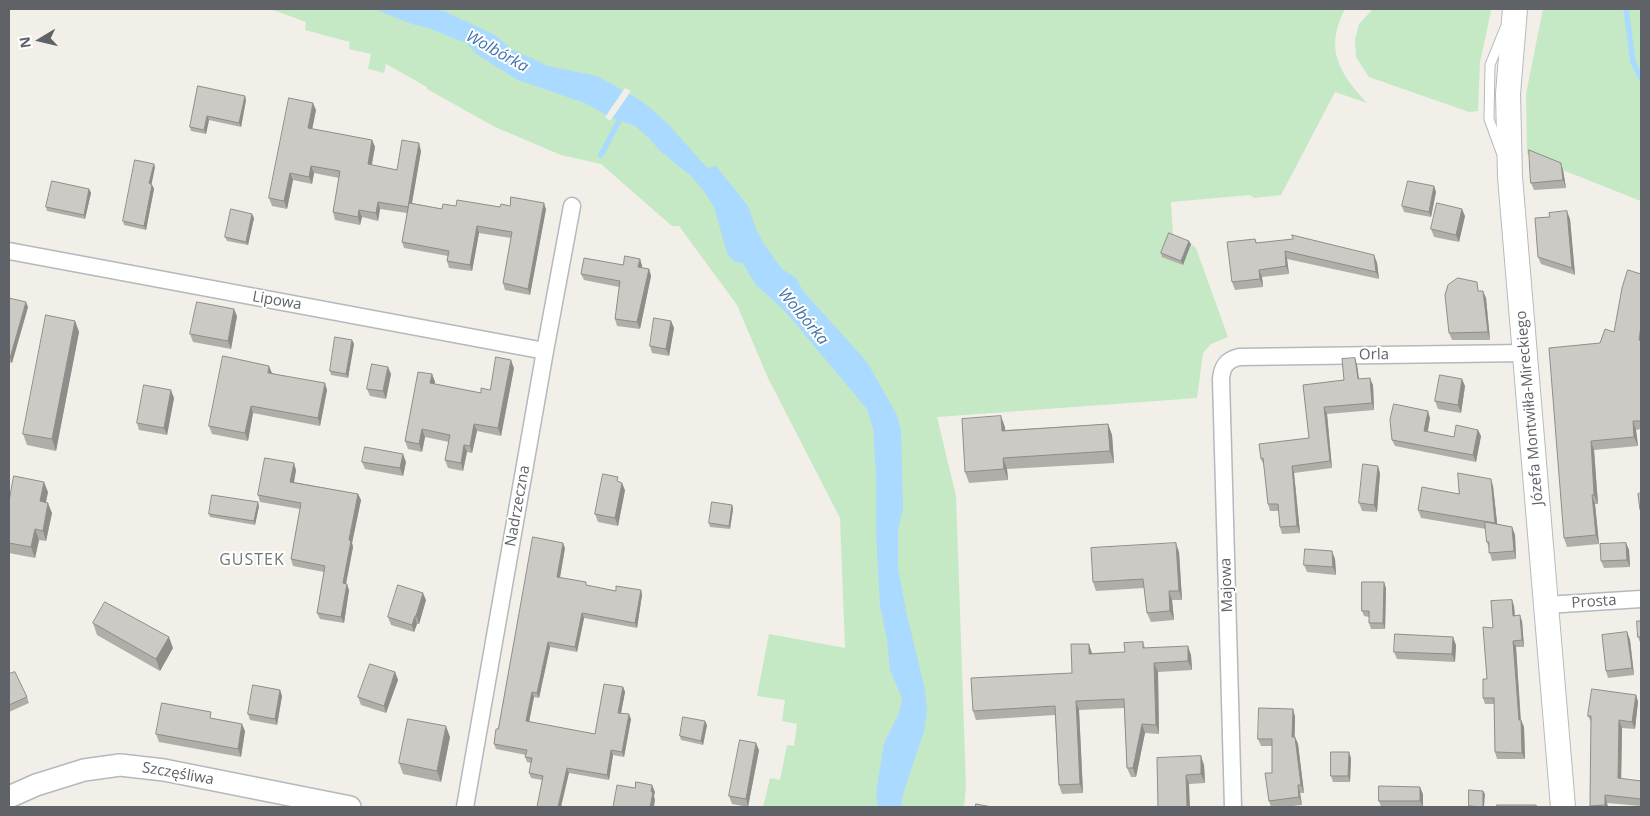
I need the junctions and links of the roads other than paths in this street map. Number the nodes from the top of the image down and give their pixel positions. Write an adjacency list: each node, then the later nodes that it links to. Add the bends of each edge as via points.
1 (1514, 9): 5 (main road, Józefa Montwiłła-Mireckiego, via 1508,94 1510,177)
2 (572, 206): 4 (street, Nadrzeczna)
3 (9, 251): 4 (street, Lipowa)
4 (545, 351): 11 (street, Nadrzeczna)
5 (1525, 353): 6 (street, Orla, via 1240,357); 8 (main road, Józefa Montwiłła-Mireckiego)
6 (1225, 365): 12 (street, Majowa, via 1221,379)
7 (1641, 600): 8 (street, Prosta)
8 (1546, 605): 13 (main road, Józefa Montwiłła-Mireckiego)
9 (9, 797): 10 (street, Szczęśliwa, via 84,770 120,765 164,770)
10 (350, 807)
11 (465, 807)
12 (1233, 807)
13 (1563, 807)

